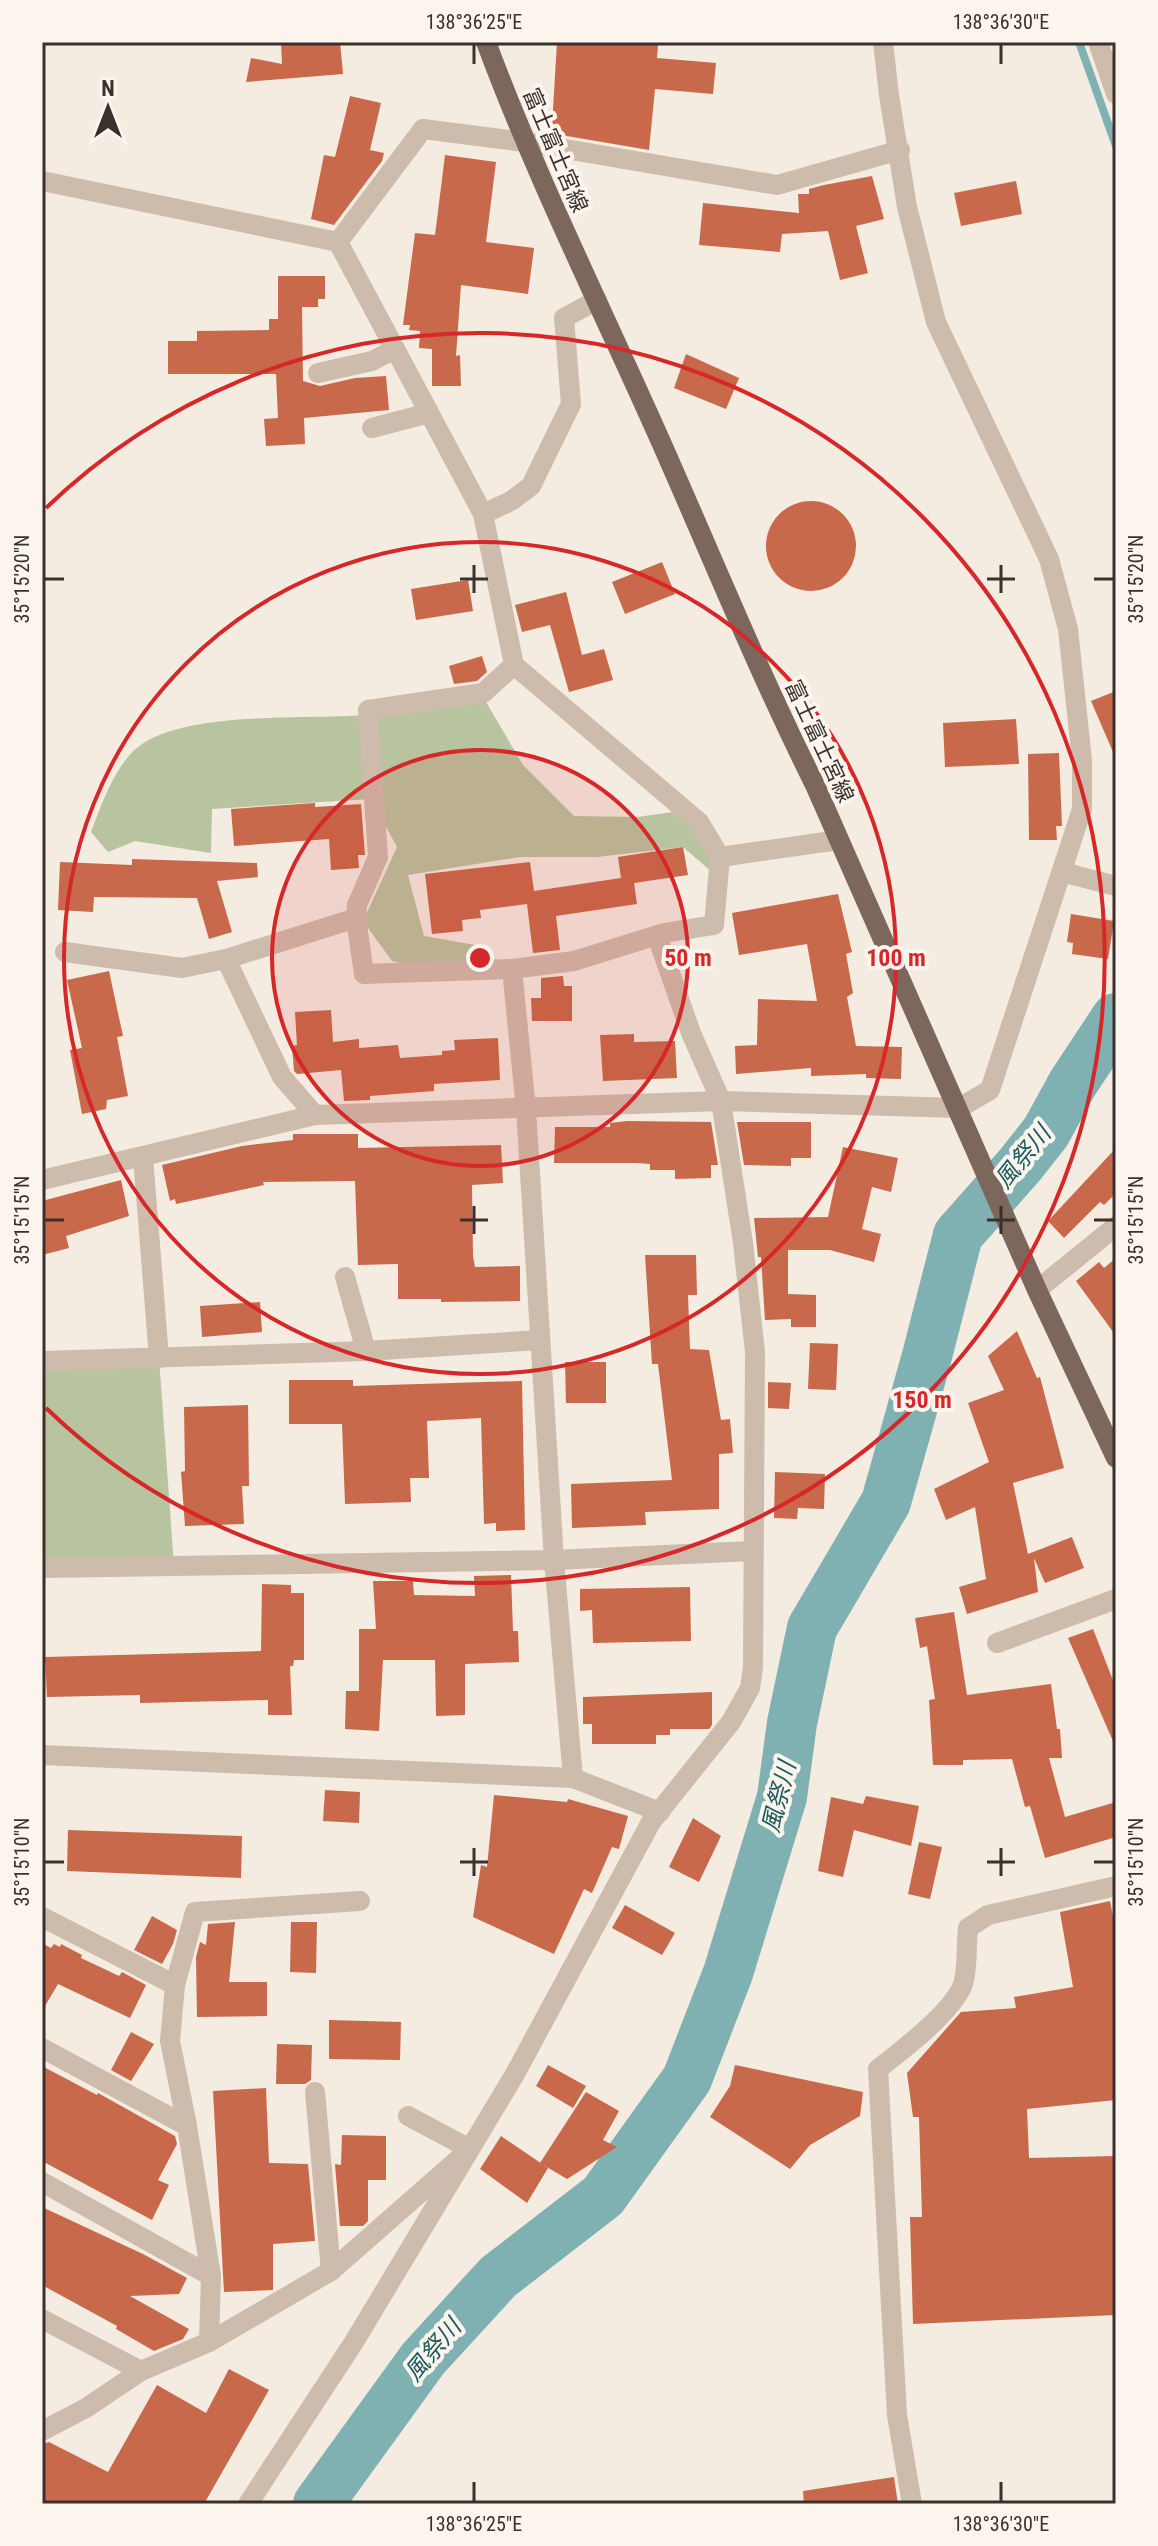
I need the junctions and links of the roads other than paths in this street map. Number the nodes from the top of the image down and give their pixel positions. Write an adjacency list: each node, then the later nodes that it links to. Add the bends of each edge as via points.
1 (486, 42): 5 (main road, 富士富士宮線)
2 (883, 42): 6 (street)
3 (1098, 42): 4 (street)
4 (1116, 94)
5 (524, 142): 6 (street, via 777,185); 8 (street, via 423,129); 9 (main road, 富士富士宮線)
6 (900, 150): 18 (street, via 907,207 936,322 1049,559 1068,629 1082,809)
7 (42, 181): 8 (street)
8 (338, 242): 10 (street)
9 (597, 300): 14 (street, via 564,318 571,404 531,486); 16 (main road, 富士富士宮線)
10 (395, 349): 11 (street, via 372,361); 12 (street)
11 (318, 373)
12 (429, 413): 13 (street); 14 (street)
13 (372, 428)
14 (483, 514): 15 (street)
15 (514, 665): 17 (street, via 699,822); 20 (street, via 483,693 368,710 378,857)
16 (839, 840): 17 (street); 26 (main road, 富士富士宮線)
17 (720, 857): 21 (street, via 714,925)
18 (1062, 872): 19 (street); 26 (street, via 990,1090)
19 (1116, 886)
20 (356, 918): 23 (street); 24 (street, via 364,974)
21 (657, 936): 24 (street, via 574,961); 25 (street)
22 (65, 952): 23 (street, via 182,968)
23 (226, 959): 28 (street, via 282,1077)
24 (512, 969): 27 (street)
25 (721, 1101): 26 (street); 27 (street); 40 (street, via 755,1352)
26 (959, 1108): 33 (main road, 富士富士宮線)
27 (526, 1109): 28 (street); 34 (street)
28 (315, 1115): 29 (street)
29 (143, 1157): 30 (street); 36 (street)
30 (42, 1180)
31 (1116, 1226): 33 (street)
32 (345, 1277): 35 (street)
33 (1037, 1290): 38 (main road, 富士富士宮線)
34 (540, 1340): 35 (street); 41 (street)
35 (366, 1351): 36 (street)
36 (159, 1358): 37 (street)
37 (42, 1361)
38 (1111, 1435): 39 (main road, 富士富士宮線)
39 (1116, 1458)
40 (752, 1551): 41 (street); 47 (street, via 750,1688 731,1722)
41 (554, 1560): 42 (street); 46 (street)
42 (42, 1568)
43 (1116, 1599): 44 (street)
44 (997, 1643)
45 (42, 1755): 46 (street)
46 (573, 1778): 47 (street)
47 (660, 1812): 56 (street)
48 (1116, 1886): 65 (street, via 988,1915 968,1928 963,1983 954,1999 878,2069 897,2415)
49 (360, 1901): 51 (street, via 195,1912)
50 (42, 1917): 51 (street)
51 (175, 1985): 55 (street, via 170,2041)
52 (42, 2048): 55 (street)
53 (315, 2092): 58 (street)
54 (408, 2116): 56 (street)
55 (187, 2126): 59 (street)
56 (470, 2149): 58 (street); 64 (street)
57 (42, 2182): 59 (street)
58 (331, 2271): 61 (street)
59 (211, 2276): 61 (street)
60 (42, 2319): 62 (street)
61 (209, 2342): 62 (street)
62 (141, 2371): 63 (street)
63 (42, 2431)
64 (248, 2504)
65 (912, 2504)

